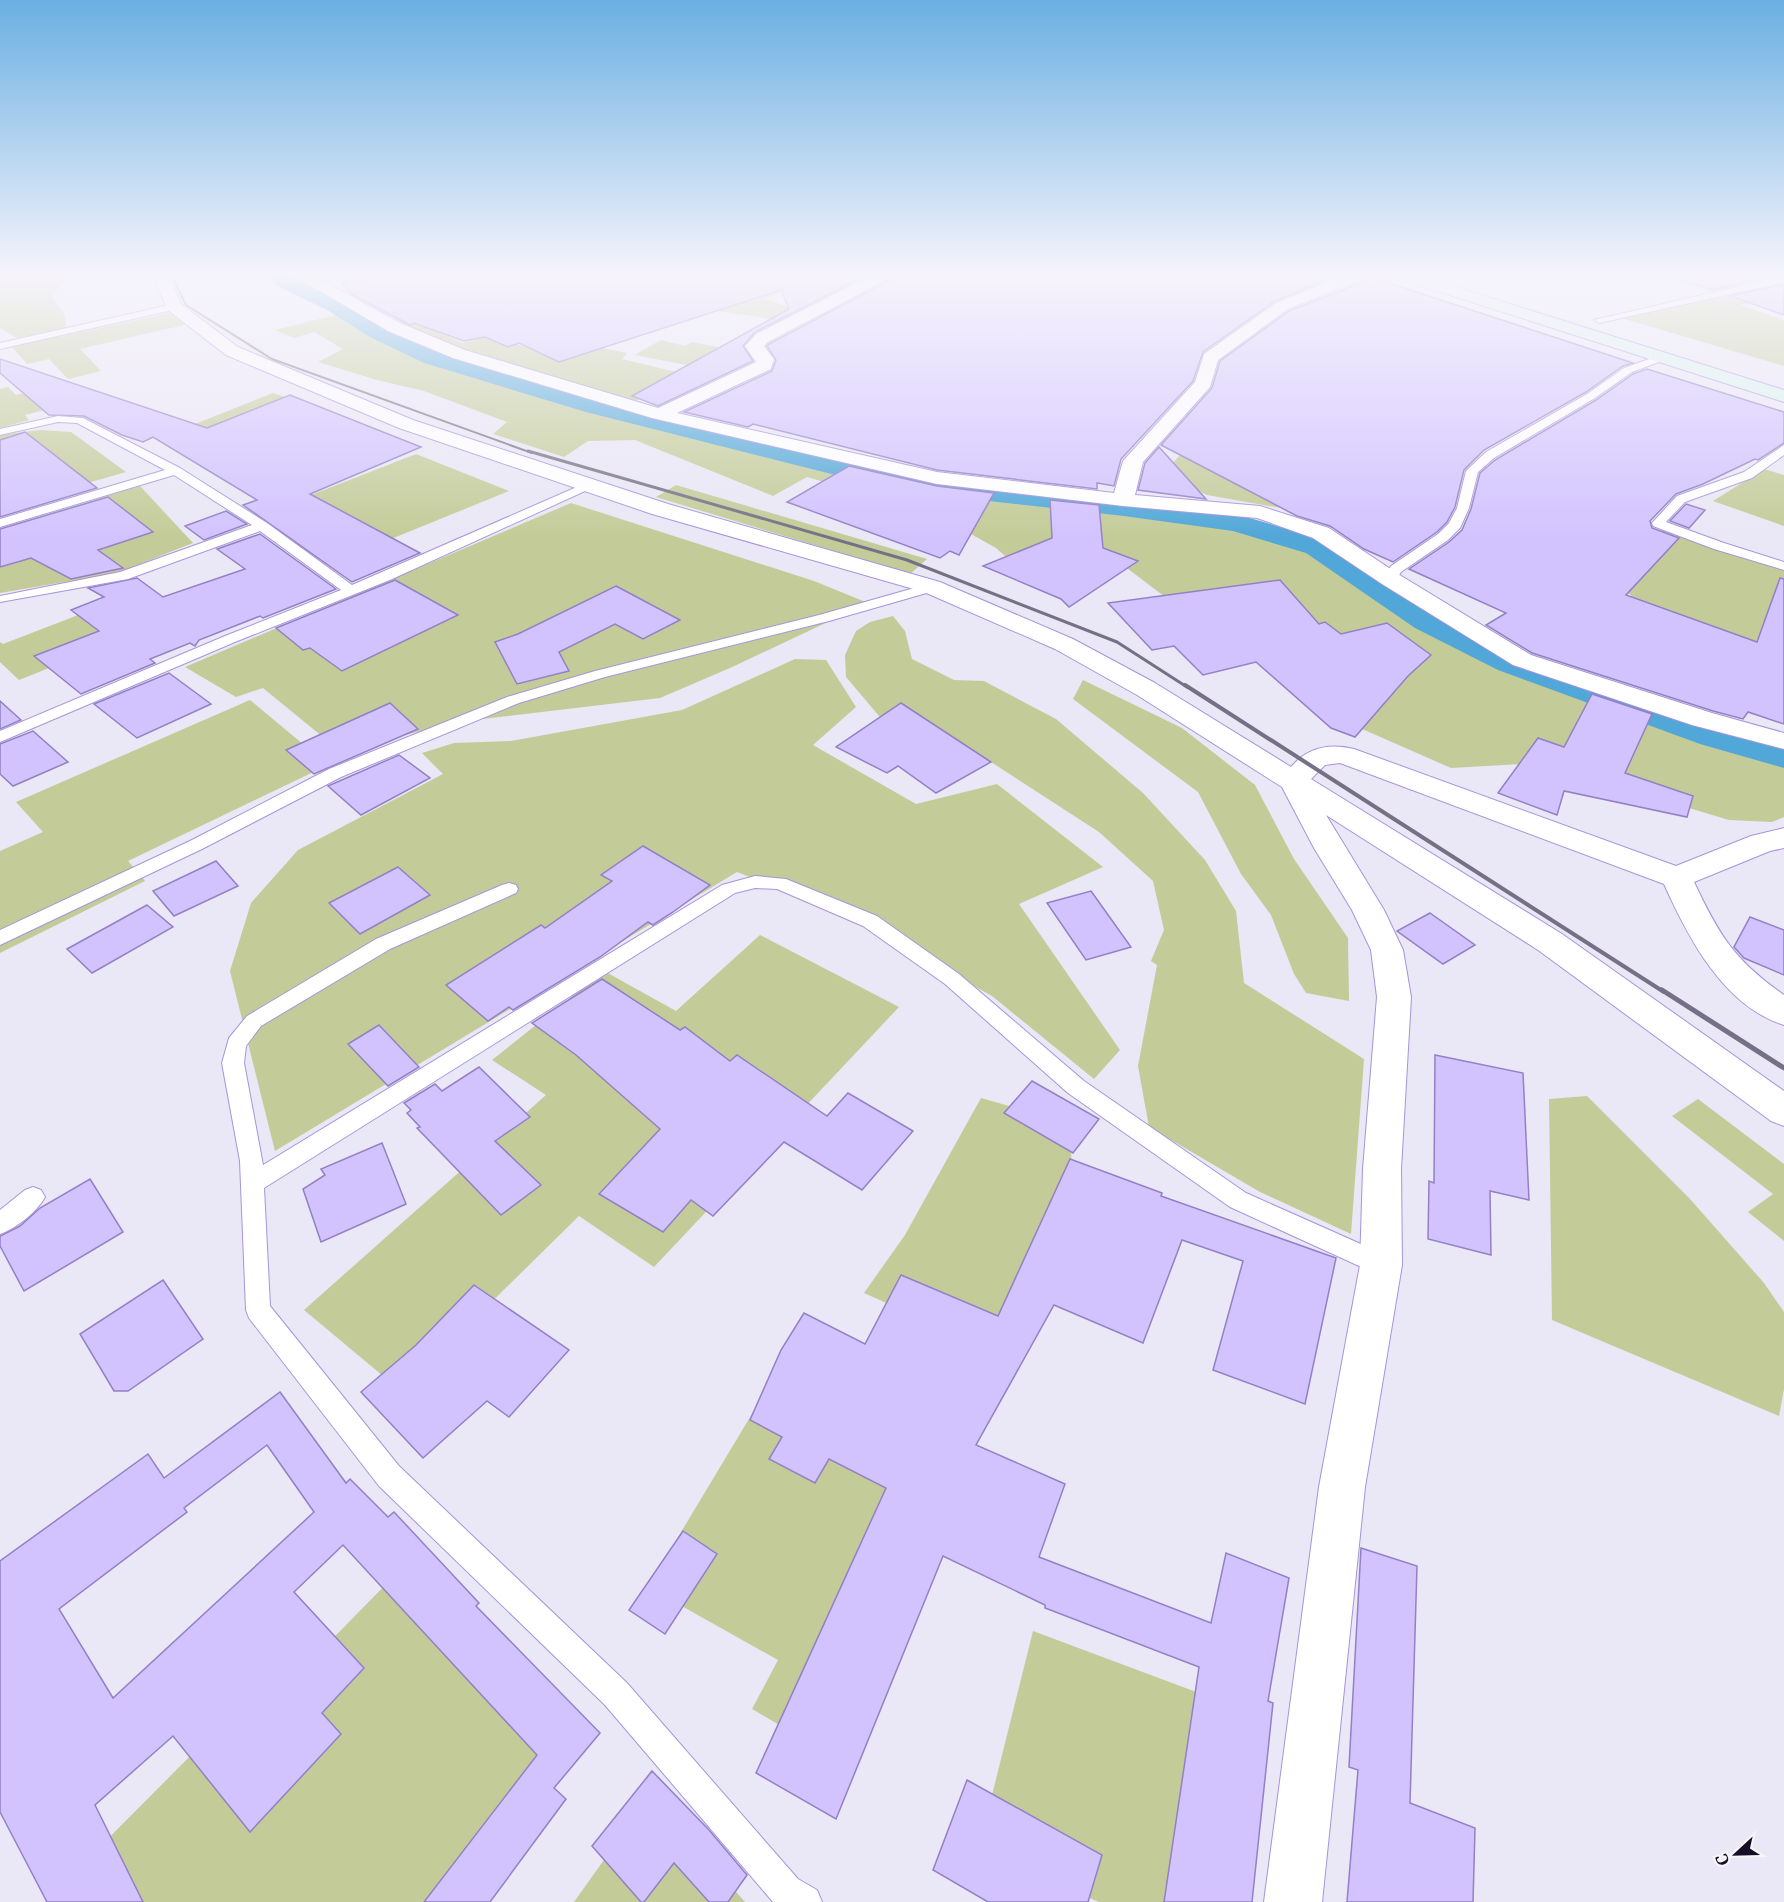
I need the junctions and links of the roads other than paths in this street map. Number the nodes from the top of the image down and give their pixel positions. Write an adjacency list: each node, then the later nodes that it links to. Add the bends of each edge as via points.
1 (255, 361): 12 (street, via 406,424)
2 (482, 361): 8 (street)
3 (765, 361): 8 (street, via 765,365)
4 (1209, 361): 13 (street, via 1204,383 1132,461)
5 (1645, 361): 17 (lane, via 1490,455 1472,471 1455,525 1396,568)
6 (1704, 361): 7 (street)
7 (1784, 396)
8 (659, 414): 13 (street, via 937,478)
9 (0, 432): 11 (lane, via 58,419 79,420)
10 (1784, 449): 16 (lane, via 1748,475 1681,499 1658,523)
11 (176, 471): 14 (lane); 15 (lane)
12 (590, 486): 18 (street); 19 (lane)
13 (1123, 500): 17 (street, via 1260,512 1321,533)
14 (0, 524)
15 (262, 526): 19 (lane); 20 (lane, via 123,576)
16 (1784, 566)
17 (1390, 579): 22 (street, via 1522,660 1702,719)
18 (932, 587): 23 (street, via 1064,644 1146,689); 27 (lane, via 513,700 335,773 196,846)
19 (350, 590): 21 (lane)
20 (3, 599)
21 (0, 737)
22 (1784, 741)
23 (1294, 782): 25 (street, via 1315,758 1344,755); 29 (street, via 1550,942); 33 (street, via 1387,950 1394,998 1382,1169)
24 (1784, 838): 25 (street)
25 (1676, 877): 28 (street, via 1707,940 1729,969)
26 (509, 889): 30 (lane, via 383,944 254,1021 236,1044 233,1063)
27 (0, 938)
28 (1784, 1012)
29 (1784, 1111)
30 (252, 1183): 33 (lane, via 729,889 755,882 779,884 870,921 952,979 1076,1087 1238,1200); 34 (lane, via 258,1310 389,1476 616,1694 786,1892)
31 (33, 1197): 32 (lane)
32 (0, 1224)
33 (1381, 1265): 35 (street, via 1342,1487)
34 (805, 1902)
35 (1293, 1902)

